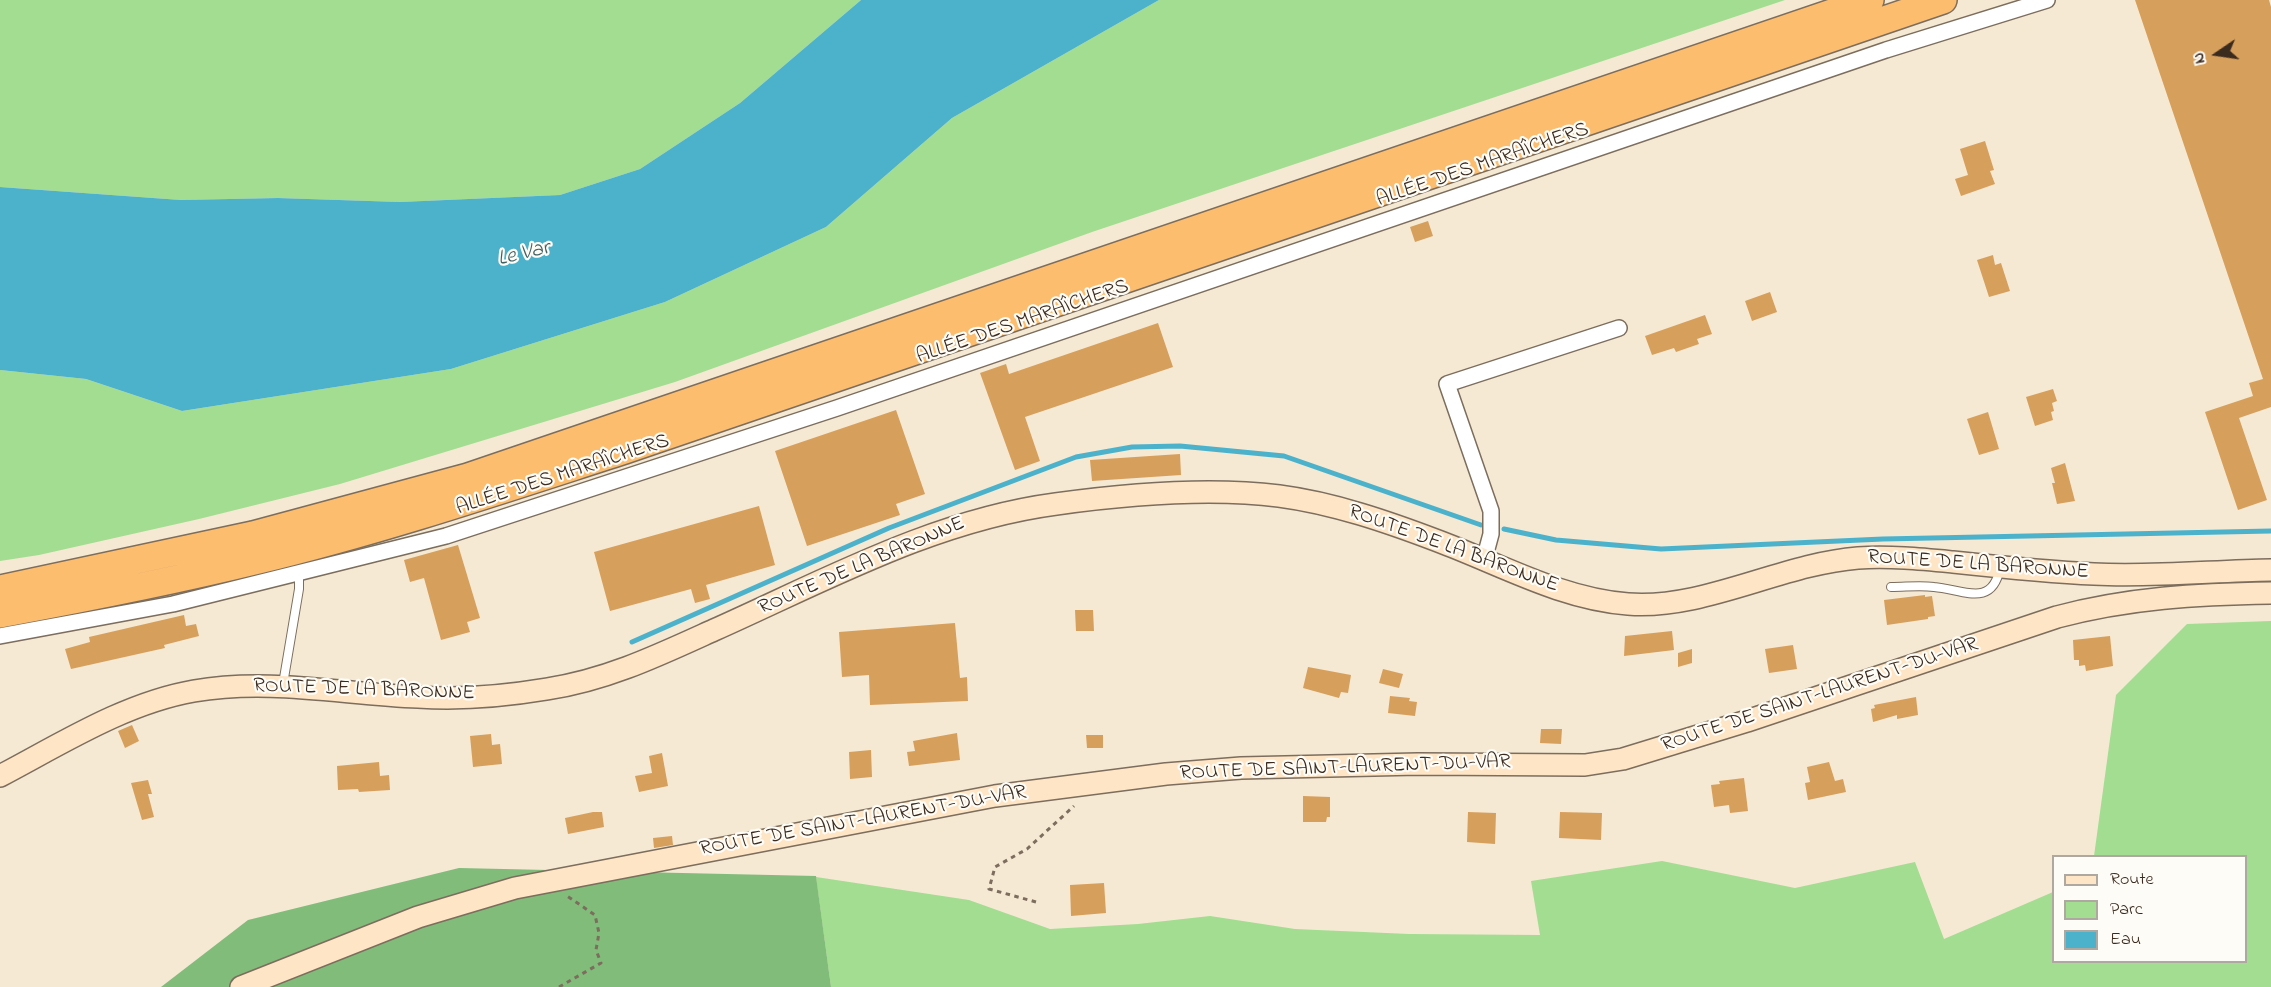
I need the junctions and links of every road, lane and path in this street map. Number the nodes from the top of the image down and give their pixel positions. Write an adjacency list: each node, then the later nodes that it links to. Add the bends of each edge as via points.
1 (1870, 0): 10 (highway, via 468,477 253,535)
2 (1943, 0): 12 (highway, via 483,496 261,560)
3 (2047, 0): 8 (street, ALLÉE DES MARAÎCHERS, via 1886,50 580,493 446,536)
4 (1619, 328): 5 (street, via 1447,384 1491,511 1491,534)
5 (1484, 560): 6 (main road, ROUTE DE LA BARONNE, via 1545,585 1628,604 1668,604 1775,574 1848,559 1889,557); 14 (main road, ROUTE DE LA BARONNE, via 1356,513 1281,496 1196,492 1053,504 965,522 866,561 641,663 578,683 460,698)
6 (2000, 567): 7 (main road, ROUTE DE LA BARONNE, via 2097,574); 9 (lane, via 1998,579 1985,593 1935,586)
7 (2271, 570)
8 (299, 573): 13 (street, ALLÉE DES MARAÎCHERS, via 173,604); 14 (lane)
9 (1891, 587)
10 (0, 589)
11 (2271, 593): 17 (main road, ROUTE DE SAINT-LAURENT-DU-VAR, via 2134,600 2094,607 1623,759 1585,765 1418,764 1166,774 995,796)
12 (0, 615)
13 (0, 636)
14 (283, 686): 15 (main road, ROUTE DE LA BARONNE, via 216,688 173,695 89,729)
15 (0, 776)
16 (1075, 805): 18 (path, via 1027,849 995,867 989,889)
17 (546, 882): 19 (main road, ROUTE DE SAINT-LAURENT-DU-VAR, via 418,917); 20 (path, via 595,915 600,933 596,950 601,963)
18 (1036, 902)
19 (241, 987)
20 (559, 987)

